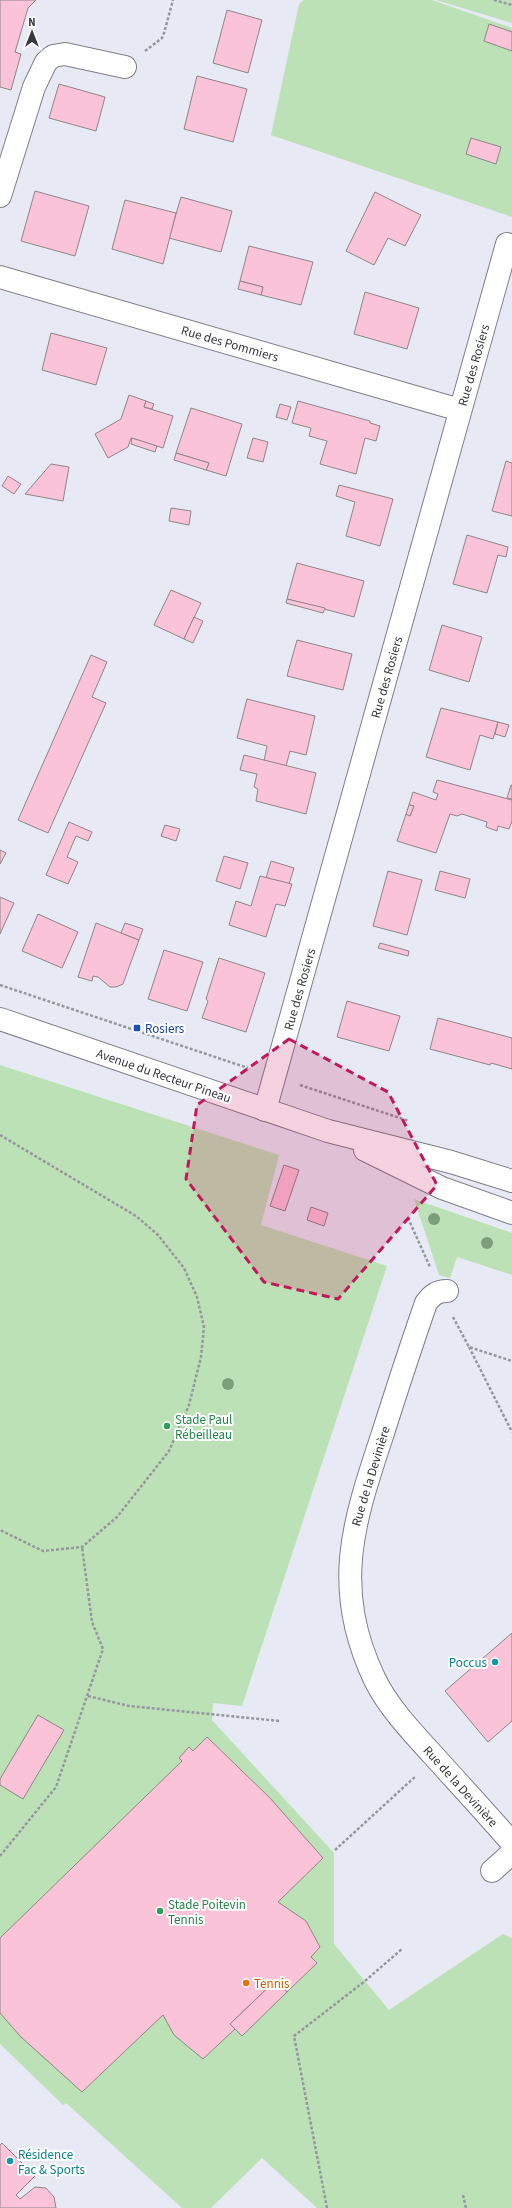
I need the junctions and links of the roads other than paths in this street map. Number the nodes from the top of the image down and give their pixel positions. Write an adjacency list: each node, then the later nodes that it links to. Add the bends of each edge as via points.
1 (125, 67): 2 (street, via 65,54 53,56 46,62 34,87)
2 (0, 196)
3 (507, 244): 5 (street, Rue des Rosiers)
4 (0, 277): 5 (street, Rue des Pommiers)
5 (460, 410): 7 (street, Rue des Rosiers)
6 (0, 1019): 7 (street, Avenue du Recteur Pineau)
7 (266, 1110): 8 (street, Avenue du Recteur Pineau)
8 (328, 1131): 9 (street, Avenue du Recteur Pineau, via 451,1162); 10 (street, Avenue du Recteur Pineau, via 442,1188)
9 (512, 1182)
10 (512, 1213)
11 (444, 1291): 12 (street, Rue de la Devinière, via 431,1295 426,1302 363,1493 354,1525 350,1556 348,1622 375,1680 400,1718)
12 (512, 1843)
13 (512, 1853): 14 (street)
14 (492, 1871)

